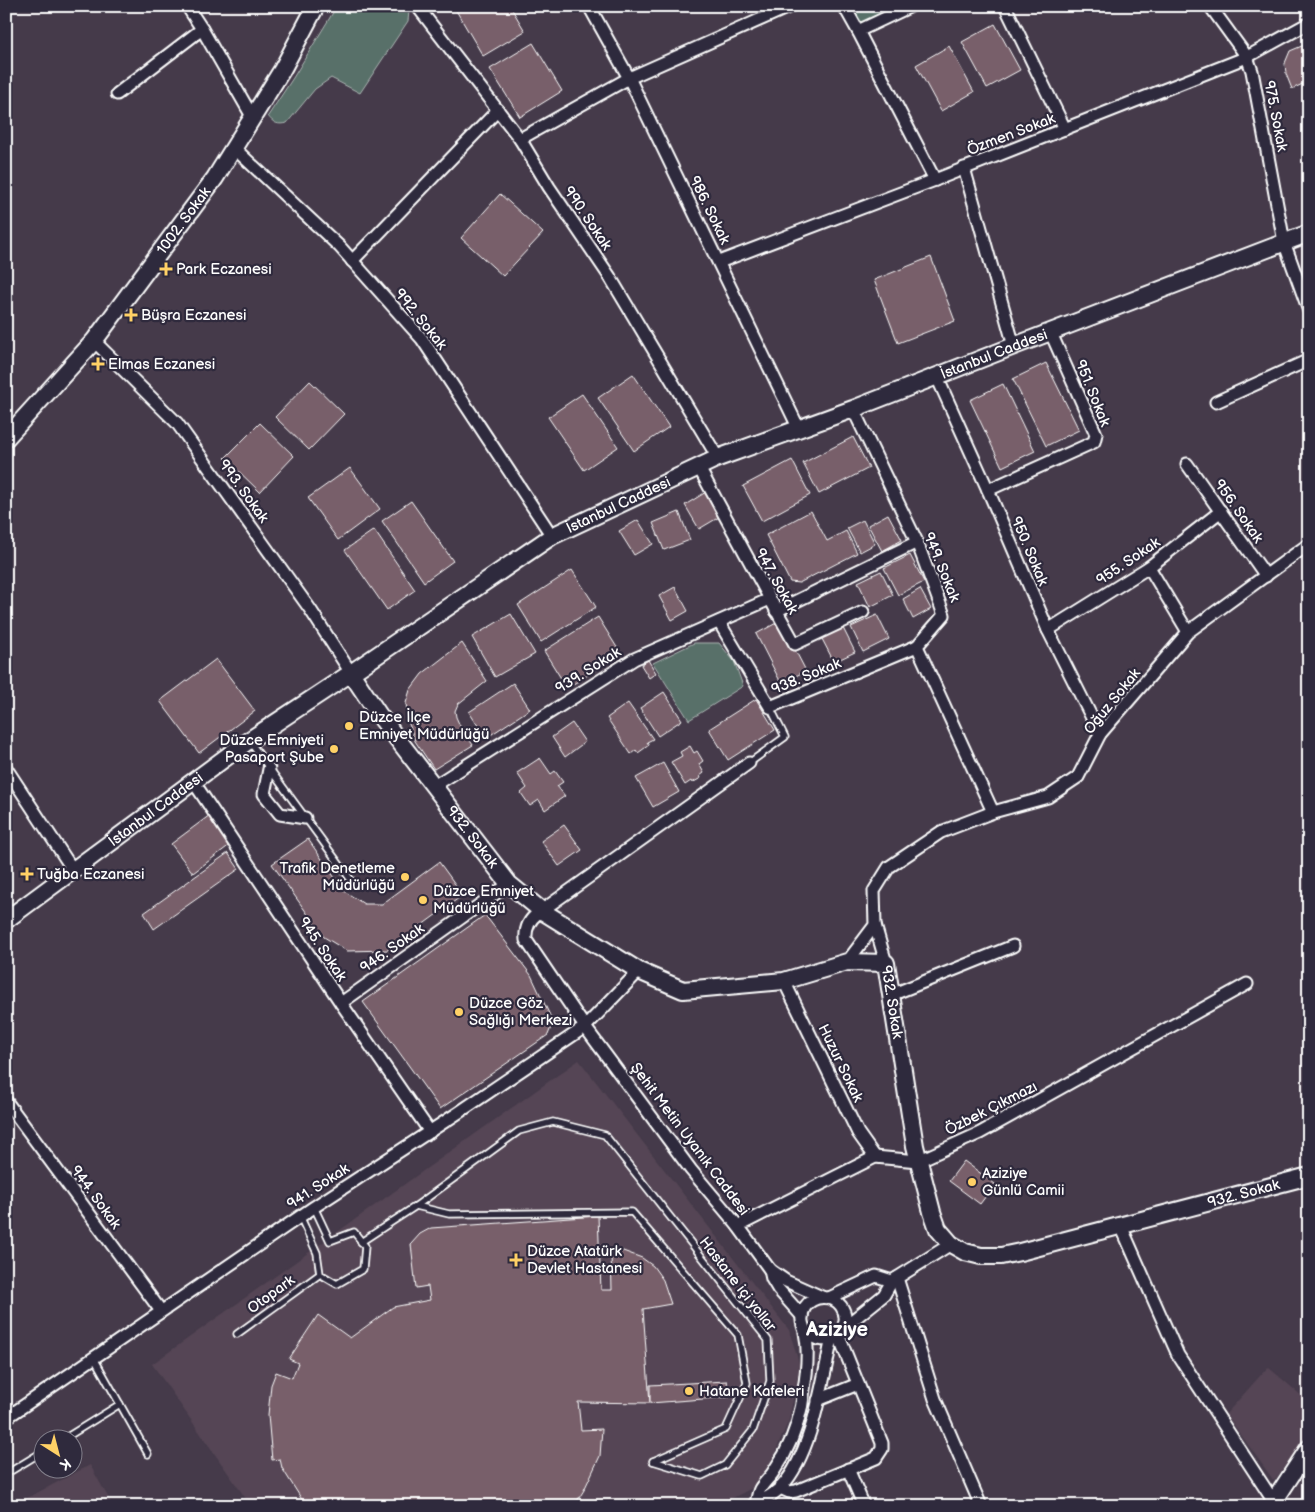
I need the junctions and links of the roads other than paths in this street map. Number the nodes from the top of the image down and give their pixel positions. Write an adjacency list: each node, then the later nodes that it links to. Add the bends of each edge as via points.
1 (187, 6): 11 (street)
2 (316, 6): 17 (street, 1002. Sokak)
3 (417, 6): 16 (street, 990. Sokak)
4 (590, 6): 14 (street, 986. Sokak)
5 (791, 6): 14 (street)
6 (844, 6): 12 (street)
7 (911, 6): 12 (street)
8 (1005, 6): 18 (street)
9 (1210, 6): 13 (street, 975. Sokak)
10 (1309, 22): 13 (street, Özmen Sokak)
11 (202, 29): 15 (street); 17 (street)
12 (858, 31): 22 (street)
13 (1247, 58): 18 (street, Özmen Sokak); 24 (street, 975. Sokak)
14 (630, 78): 19 (street); 26 (street, 986. Sokak)
15 (117, 94)
16 (498, 110): 19 (street, 990. Sokak); 25 (street)
17 (253, 118): 20 (street, 1002. Sokak)
18 (1066, 129): 21 (street, Özmen Sokak)
19 (520, 139): 37 (street, 990. Sokak, via 610,277)
20 (234, 148): 25 (street, 992. Sokak); 29 (street, 1002. Sokak)
21 (964, 168): 22 (street, Özmen Sokak); 30 (street)
22 (934, 180): 26 (street, Özmen Sokak)
23 (1309, 233): 24 (street, İstanbul Caddesi)
24 (1284, 242): 27 (street); 28 (street, İstanbul Caddesi)
25 (352, 261): 42 (street, 992. Sokak, via 422,340)
26 (719, 262): 35 (street, 986. Sokak)
27 (1309, 311)
28 (1050, 331): 30 (street, İstanbul Caddesi); 40 (street, 951. Sokak, via 1096,434 1094,442)
29 (94, 341): 36 (street, 1002. Sokak); 54 (street, 993. Sokak, via 176,423 310,609)
30 (1014, 346): 32 (street, İstanbul Caddesi)
31 (1309, 360): 33 (street)
32 (937, 376): 34 (street, İstanbul Caddesi); 40 (street, 950. Sokak)
33 (1216, 402)
34 (853, 409): 35 (street, İstanbul Caddesi); 43 (street, 949. Sokak)
35 (799, 429): 37 (street, İstanbul Caddesi)
36 (6, 438)
37 (718, 458): 39 (street, İstanbul Caddesi)
38 (1187, 464): 41 (street, 956. Sokak)
39 (698, 466): 42 (street, İstanbul Caddesi); 47 (street, 947. Sokak)
40 (988, 490): 51 (street, 950. Sokak)
41 (1220, 511): 45 (street, 955. Sokak); 46 (street, 956. Sokak)
42 (552, 536): 54 (street, İstanbul Caddesi)
43 (917, 542): 48 (street); 53 (street, 949. Sokak, via 944,615)
44 (1309, 544): 46 (street, Oğuz Sokak)
45 (1149, 567): 51 (street, 955. Sokak); 52 (street)
46 (1266, 576): 52 (street, Oğuz Sokak)
47 (770, 599): 48 (street, 947. Sokak); 50 (street, 939. Sokak)
48 (776, 612): 49 (street, 947. Sokak, via 795,644)
49 (864, 612)
50 (719, 622): 55 (street, 938. Sokak); 62 (street, 939. Sokak, via 634,659)
51 (1048, 630): 56 (street, 950. Sokak)
52 (1188, 632): 56 (street, Oğuz Sokak)
53 (918, 646): 55 (street, 938. Sokak); 63 (street)
54 (351, 673): 57 (street, İstanbul Caddesi); 62 (street, 932. Sokak)
55 (770, 707): 58 (lane, via 785,737)
56 (1100, 734): 63 (street, Oğuz Sokak, via 1078,777 1048,797)
57 (248, 741): 60 (lane); 61 (street, İstanbul Caddesi)
58 (749, 763): 68 (street)
59 (6, 768): 65 (street)
60 (269, 769): 64 (lane); 64 (street, via 264,794 280,814)
61 (193, 781): 65 (street, İstanbul Caddesi); 78 (street, 945. Sokak)
62 (434, 786): 67 (street, 932. Sokak)
63 (993, 812): 70 (street, Oğuz Sokak, via 941,832 889,866 874,891)
64 (305, 818): 66 (lane)
65 (73, 870): 69 (street, İstanbul Caddesi)
66 (351, 880)
67 (509, 884): 68 (street, 932. Sokak); 78 (street, 946. Sokak)
68 (542, 911): 74 (street, 932. Sokak); 79 (street, Şehit Metin Uyanık Caddesi, via 526,928 526,940)
69 (6, 920)
70 (875, 925): 72 (street); 73 (street, Oğuz Sokak)
71 (1013, 946): 77 (street)
72 (847, 962): 73 (street, 932. Sokak); 75 (street, 932. Sokak)
73 (886, 963): 77 (street, 932. Sokak)
74 (638, 971): 75 (street, 932. Sokak, via 683,990); 79 (street, 941. Sokak)
75 (784, 980): 82 (street, Huzur Sokak, via 858,1133)
76 (1247, 984): 83 (street, Özbek Çıkmazı, via 980,1133)
77 (891, 995): 83 (street, 932. Sokak)
78 (341, 1003): 81 (street, 945. Sokak)
79 (585, 1027): 81 (street, 941. Sokak); 88 (street, Şehit Metin Uyanık Caddesi, via 691,1170)
80 (6, 1100): 96 (street, 944. Sokak)
81 (430, 1132): 85 (street, 941. Sokak)
82 (875, 1157): 83 (street, Özbek Çıkmazı); 88 (street)
83 (918, 1160): 91 (street, 932. Sokak, via 938,1229)
84 (1309, 1176): 89 (street, 932. Sokak)
85 (314, 1206): 87 (street, 941. Sokak); 90 (lane, via 330,1241 354,1232)
86 (416, 1206): 86 (lane, Hastane içi yollar, via 449,1214 632,1212 738,1335 747,1383 726,1429 653,1461 702,1476 726,1466 753,1430 770,1382 768,1340 605,1135 553,1122 519,1131); 90 (lane, Hastane içi yollar)
87 (300, 1216): 93 (lane, via 316,1252); 96 (street, 941. Sokak)
88 (738, 1226): 92 (street, Şehit Metin Uyanık Caddesi)
89 (1120, 1226): 91 (street, 932. Sokak, via 1002,1256 981,1256); 113 (street, via 1178,1355)
90 (361, 1242): 93 (lane, via 364,1246 363,1269 337,1284)
91 (951, 1244): 94 (street)
92 (770, 1270): 95 (street, Şehit Metin Uyanık Caddesi, via 804,1290); 97 (street, Şehit Metin Uyanık Caddesi, via 778,1289)
93 (320, 1274): 100 (lane, Otopark)
94 (895, 1279): 95 (street, via 876,1276); 99 (street, via 884,1295); 116 (street, via 935,1400)
95 (826, 1297): 97 (street, via 808,1303); 99 (street, via 836,1301 844,1313 845,1321)
96 (161, 1311): 101 (street, 941. Sokak)
97 (802, 1316): 98 (street)
98 (805, 1331): 99 (street, via 810,1336 825,1340); 114 (street, via 806,1373 802,1408 784,1455 760,1489)
99 (838, 1333): 102 (street); 103 (street)
100 (237, 1334)
101 (94, 1358): 104 (lane); 105 (street, 941. Sokak)
102 (858, 1384): 103 (street); 110 (street, via 882,1449 876,1458)
103 (818, 1400): 112 (street, via 798,1464)
104 (120, 1404): 106 (lane); 108 (lane)
105 (6, 1418)
106 (78, 1430)
107 (1309, 1448): 113 (street)
108 (148, 1454)
109 (32, 1458): 111 (lane)
110 (848, 1469): 112 (street, via 796,1491); 115 (street)
111 (6, 1474)
112 (780, 1488): 114 (street, via 770,1498)
113 (1272, 1504)
114 (754, 1505)
115 (864, 1506)
116 (981, 1506)

